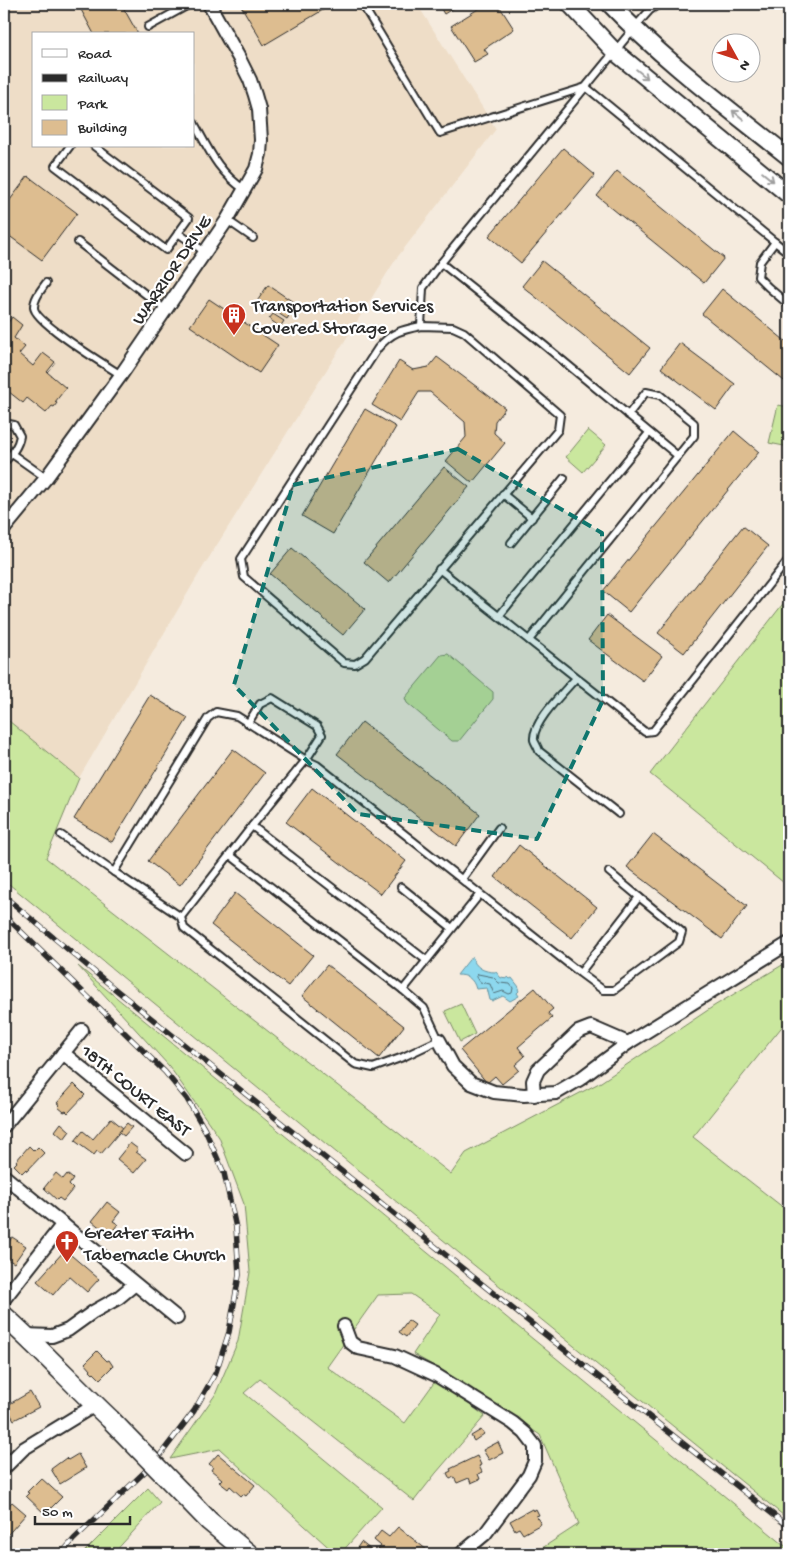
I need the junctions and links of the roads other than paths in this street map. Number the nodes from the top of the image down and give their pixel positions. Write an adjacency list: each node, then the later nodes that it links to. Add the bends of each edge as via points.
1 (190, 4): 9 (lane)
2 (208, 4): 17 (street, WARRIOR DRIVE, via 250,80 259,110 260,154)
3 (362, 4): 12 (lane, via 440,133)
4 (570, 4): 11 (street)
5 (610, 4): 10 (street)
6 (659, 4): 10 (lane)
7 (771, 4): 8 (lane)
8 (789, 8)
9 (148, 27)
10 (634, 28): 11 (lane); 16 (street, one-way to 10)
11 (614, 51): 12 (lane); 18 (street, one-way to 18)
12 (586, 86): 23 (lane); 26 (lane)
13 (195, 125): 17 (lane, via 220,169)
14 (68, 148): 20 (lane, via 55,166 166,250)
15 (97, 148): 20 (lane, via 189,218)
16 (789, 157)
17 (245, 190): 19 (street, WARRIOR DRIVE)
18 (789, 195)
19 (227, 220): 21 (lane); 24 (street, WARRIOR DRIVE)
20 (178, 233): 24 (lane)
21 (253, 238)
22 (78, 242): 29 (lane)
23 (775, 242): 25 (lane); 28 (lane, via 760,262 758,276)
24 (205, 252): 29 (street, WARRIOR DRIVE)
25 (789, 254)
26 (441, 263): 30 (lane, via 423,288); 32 (lane)
27 (46, 283): 31 (lane, via 36,298 36,315)
28 (789, 305)
29 (166, 310): 31 (street, WARRIOR DRIVE)
30 (421, 326): 40 (lane, via 453,327 464,332 560,416 558,430); 45 (lane, via 388,337 378,348 242,559 244,577 344,663 355,664 365,658)
31 (121, 375): 38 (street, WARRIOR DRIVE)
32 (628, 415): 34 (lane); 36 (lane, via 646,392 660,395 672,404 694,423 694,436)
33 (4, 423): 35 (lane, via 14,425 20,436)
34 (649, 433): 36 (lane); 46 (lane)
35 (12, 454): 37 (lane); 38 (lane)
36 (678, 456): 47 (lane)
37 (4, 462)
38 (46, 478): 42 (street, WARRIOR DRIVE)
39 (564, 478): 41 (lane)
40 (503, 494): 41 (lane); 45 (lane)
41 (532, 518): 43 (lane)
42 (4, 529)
43 (511, 543)
44 (789, 559): 48 (lane, via 652,731 645,732)
45 (439, 569): 46 (lane)
46 (499, 616): 47 (lane)
47 (529, 640): 48 (lane)
48 (576, 678): 51 (lane, via 540,721 534,741 539,751)
49 (248, 722): 50 (lane); 50 (lane, via 260,704 272,698 317,726 322,735); 56 (lane, via 216,712 208,718)
50 (306, 760): 52 (lane); 58 (lane, via 317,765)
51 (619, 814)
52 (252, 826): 55 (lane); 65 (lane)
53 (499, 828): 58 (lane)
54 (61, 835): 56 (lane)
55 (230, 855): 62 (lane); 67 (lane)
56 (114, 872): 62 (lane)
57 (609, 872): 61 (lane)
58 (462, 879): 60 (lane)
59 (401, 887): 63 (lane)
60 (480, 894): 63 (lane); 66 (lane)
61 (639, 897): 66 (lane); 66 (lane, via 682,932 679,942 614,990 603,990)
62 (181, 917): 69 (lane, via 184,928 356,1064 373,1068)
63 (452, 928): 65 (lane)
64 (789, 943): 70 (street)
65 (426, 960): 67 (lane)
66 (580, 974)
67 (403, 990): 69 (lane, via 424,1008)
68 (82, 1030): 71 (street)
69 (438, 1040): 72 (street, via 453,1066 471,1083 494,1092)
70 (628, 1043): 72 (street, via 556,1093); 72 (street, via 591,1027 578,1032 538,1070 533,1081)
71 (63, 1053): 73 (street); 74 (street, 18TH COURT EAST)
72 (534, 1095)
73 (4, 1126)
74 (186, 1154)
75 (4, 1176): 76 (street)
76 (63, 1224): 77 (street); 78 (street)
77 (135, 1284): 80 (street); 82 (street, via 68,1330 52,1336)
78 (4, 1299)
79 (4, 1316): 82 (main road)
80 (177, 1318)
81 (344, 1326): 86 (street, via 350,1342 358,1348 395,1356 436,1375 525,1432 535,1446 535,1461 530,1474 485,1534)
82 (25, 1334): 83 (main road)
83 (95, 1405): 84 (street, via 36,1440); 85 (main road, bridge, via 209,1521)
84 (5, 1464)
85 (249, 1554)
86 (461, 1554)

